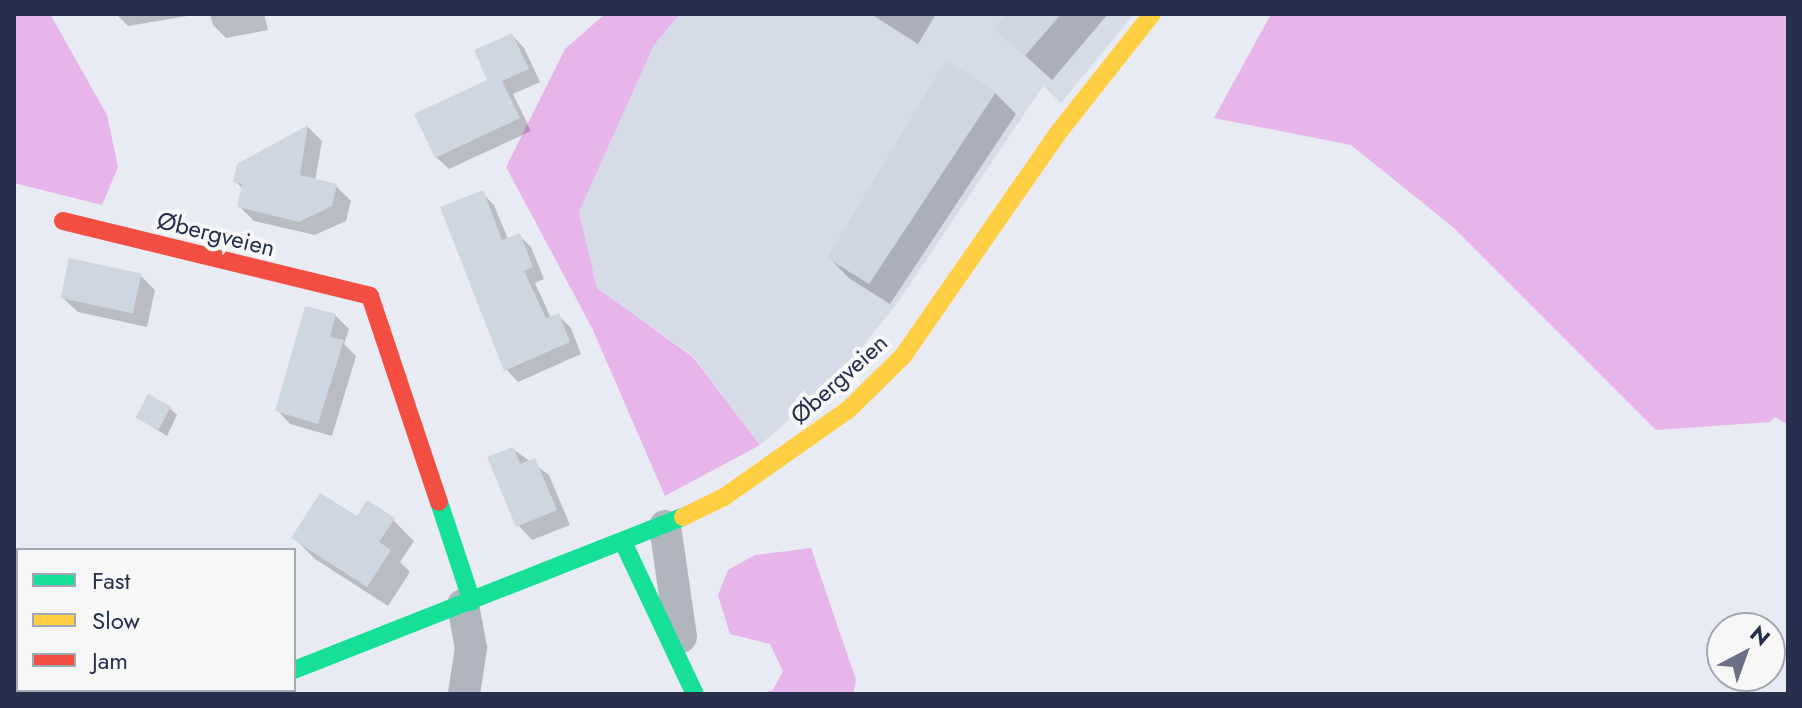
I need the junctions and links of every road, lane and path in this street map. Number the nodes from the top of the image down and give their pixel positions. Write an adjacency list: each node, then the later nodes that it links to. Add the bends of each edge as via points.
1 (1152, 14): 3 (main road, Øbergveien, via 1058,133 903,356 848,410 791,452 724,497)
2 (63, 221): 5 (main road, Øbergveien, via 370,296)
3 (665, 526): 4 (main road, Øbergveien); 6 (street)
4 (623, 542): 5 (main road, Øbergveien); 6 (main road)
5 (468, 603): 7 (main road, Øbergveien); 8 (street, via 471,648)
6 (683, 660): 9 (main road)
7 (296, 669)
8 (464, 694)
9 (695, 694)

